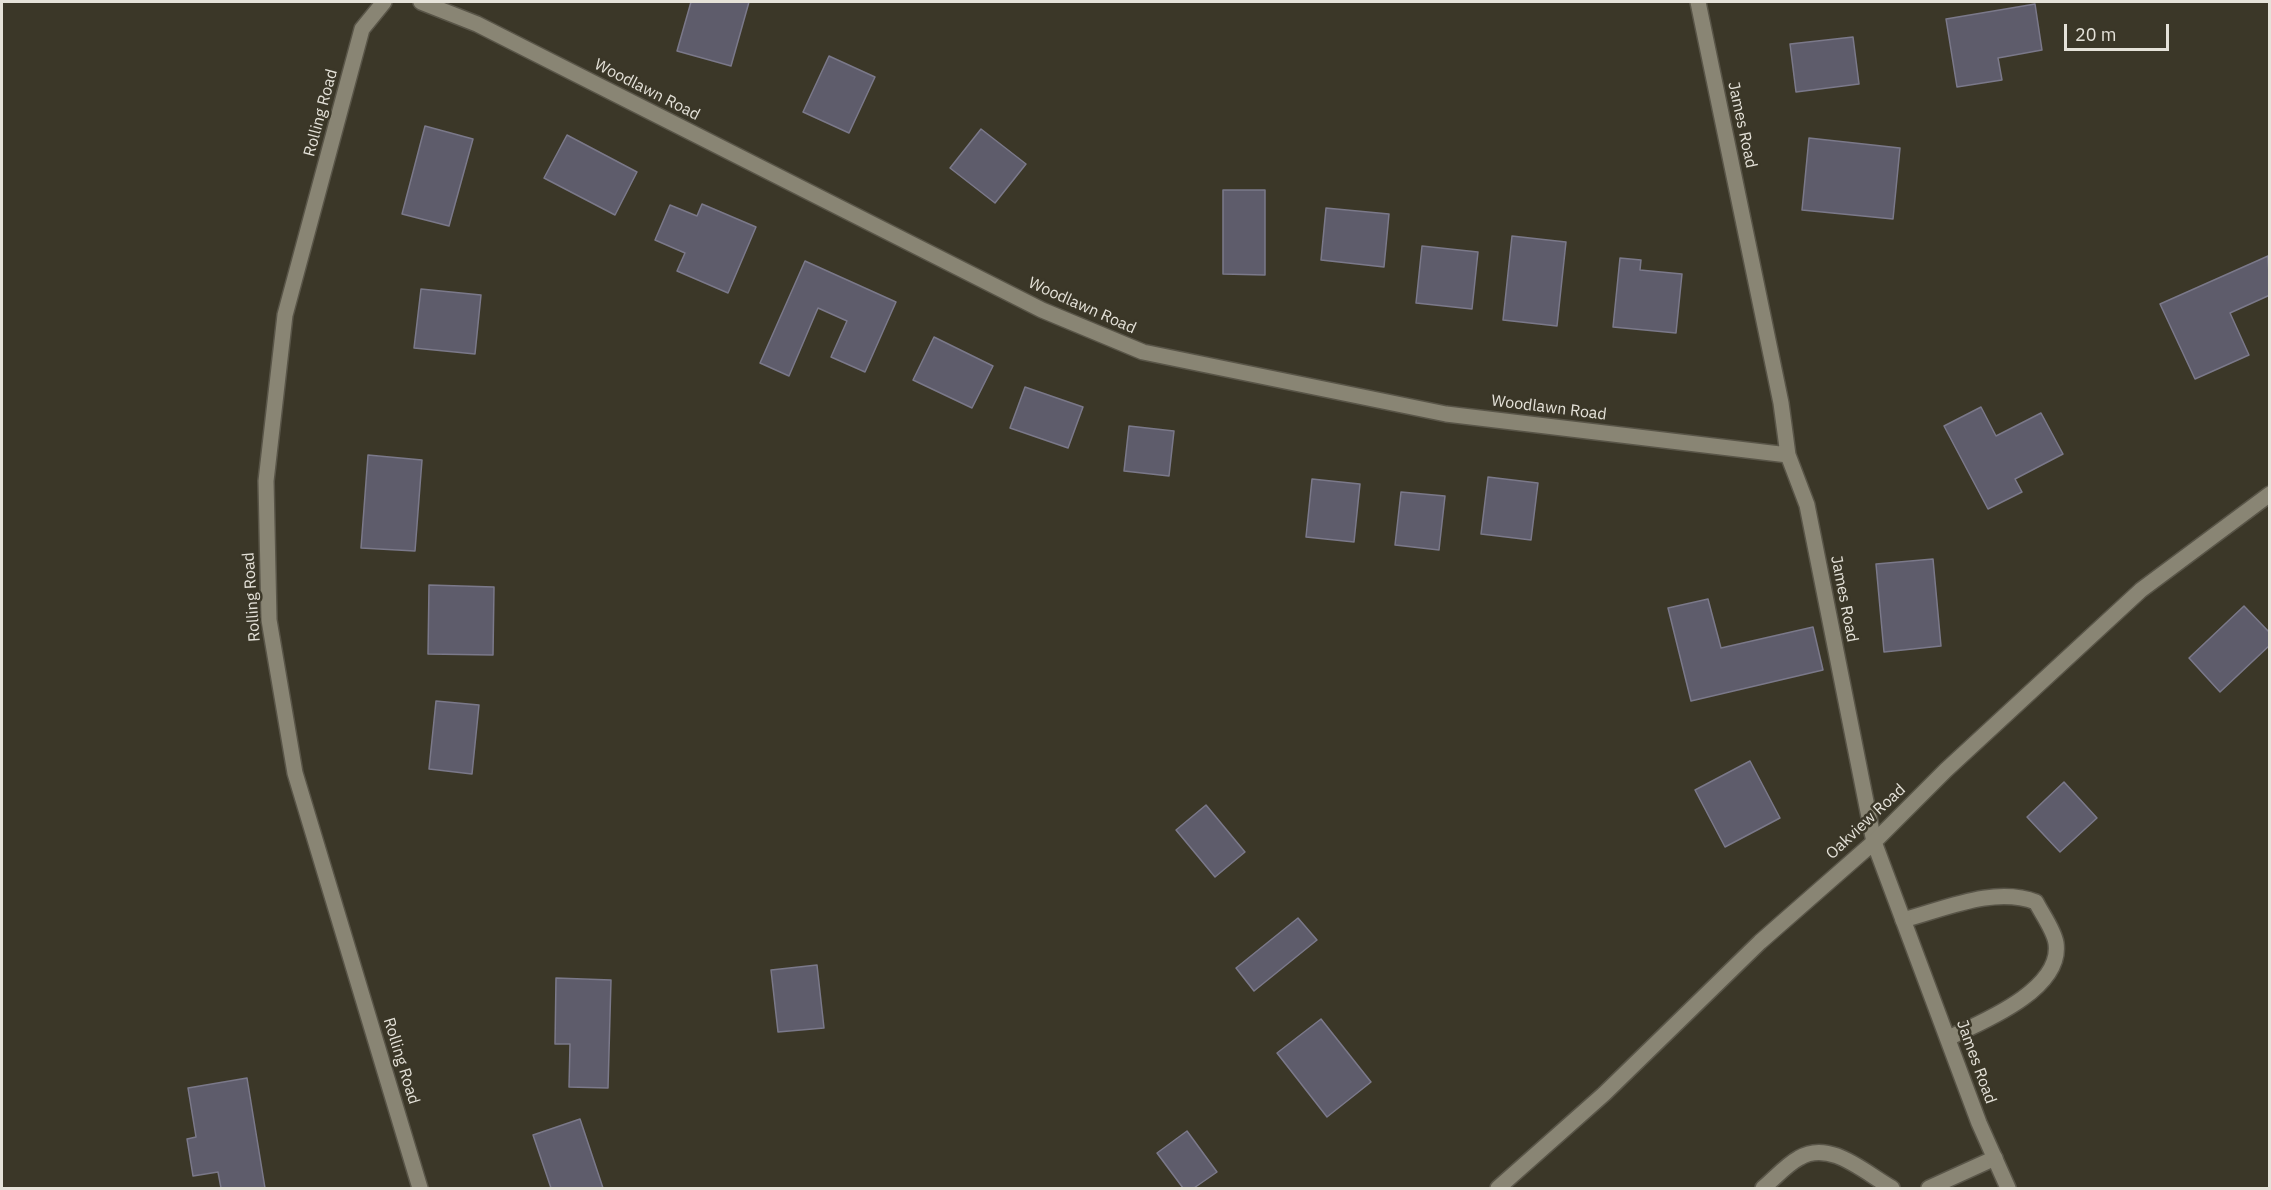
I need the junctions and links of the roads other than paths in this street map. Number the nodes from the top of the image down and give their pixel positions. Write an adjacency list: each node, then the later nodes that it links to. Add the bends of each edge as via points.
1 (384, 2): 10 (street, Rolling Road, via 362,29 285,315 266,481 269,620 295,773)
2 (421, 2): 4 (street, Woodlawn Road, via 488,30 1042,310 1143,352 1446,414)
3 (1698, 2): 4 (street, James Road, via 1782,403)
4 (1788, 455): 6 (street, James Road, via 1807,505)
5 (2270, 494): 6 (street, Oakview Road, via 2141,590)
6 (1874, 842): 7 (street, James Road); 11 (street, Oakview Road, via 1760,942 1604,1094)
7 (1903, 920): 8 (street, James Road); 8 (street, via 2001,894 2021,896 2036,902 2056,943 2047,975 2033,990 2013,1007)
8 (1948, 1038): 9 (street, James Road)
9 (1995, 1158): 14 (street); 15 (street, James Road)
10 (420, 1188)
11 (1498, 1188)
12 (1763, 1188): 13 (street, via 1798,1158 1814,1151 1837,1155)
13 (1892, 1188)
14 (1929, 1188)
15 (2008, 1188)

